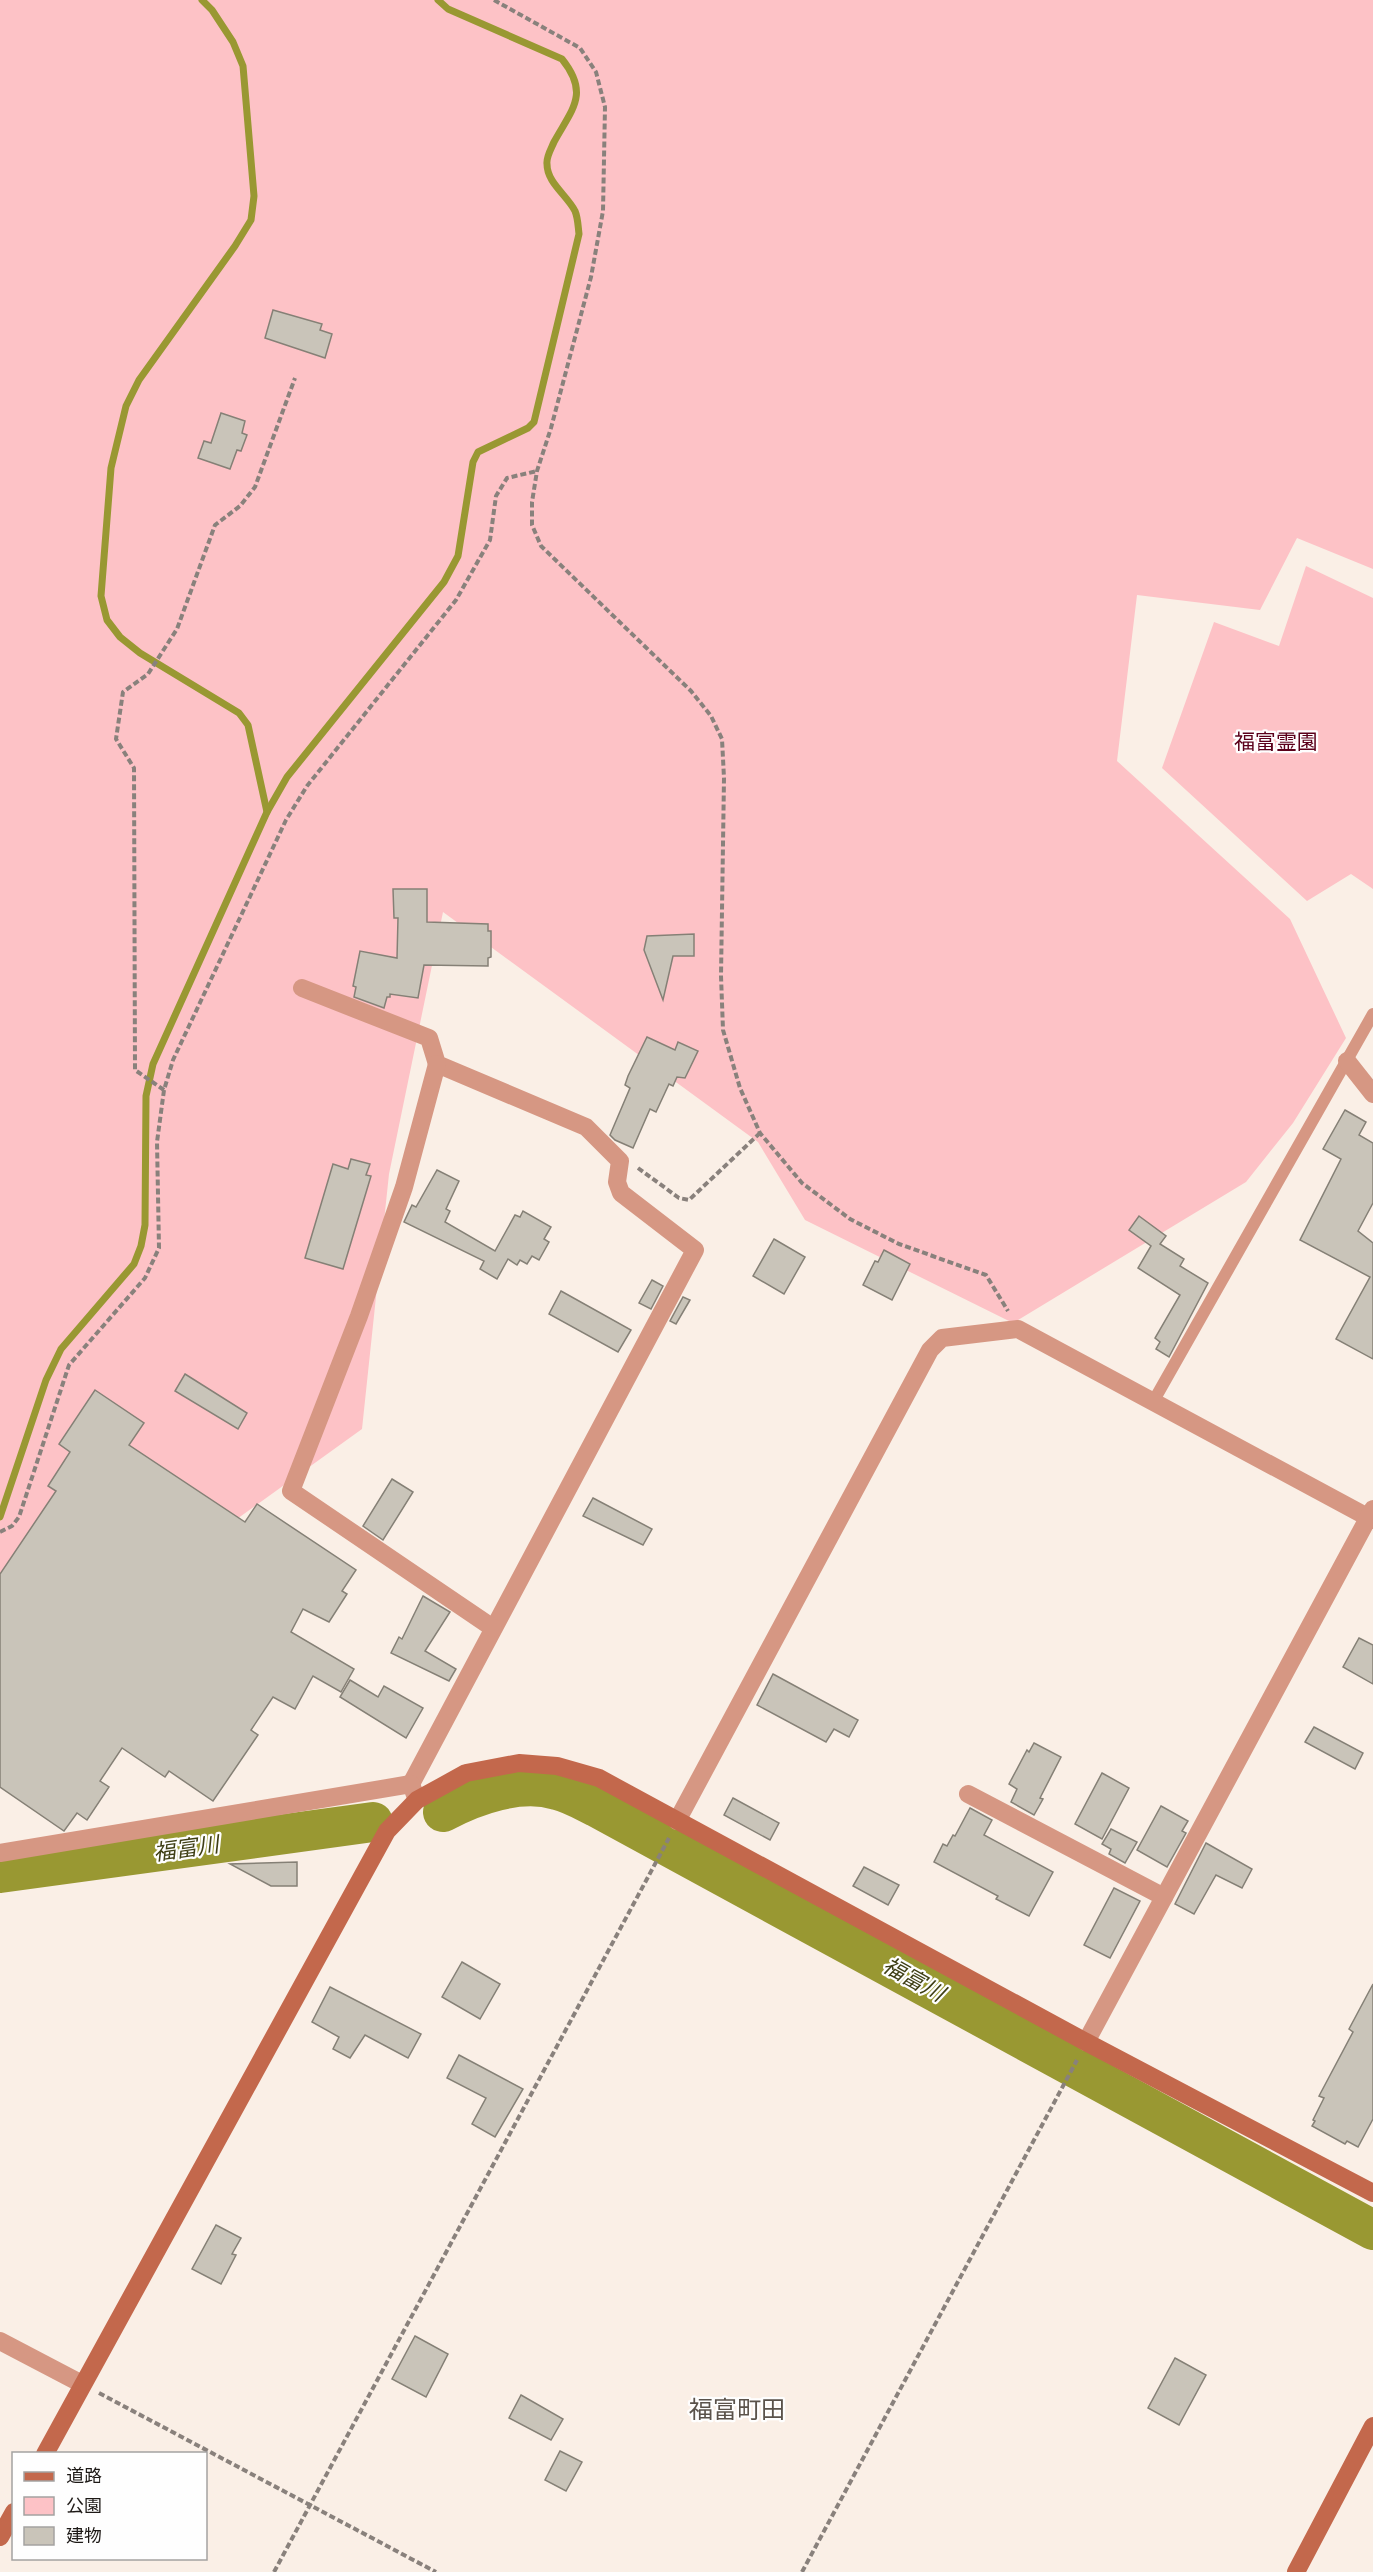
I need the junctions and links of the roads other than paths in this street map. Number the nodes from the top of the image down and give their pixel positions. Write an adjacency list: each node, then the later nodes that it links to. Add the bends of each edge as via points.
1 (302, 988): 4 (street, via 429,1038)
2 (1373, 1014): 3 (lane)
3 (1347, 1060): 5 (street); 6 (lane)
4 (437, 1064): 8 (street, via 404,1187 291,1491); 8 (street, via 586,1127 620,1161 617,1182 621,1193 695,1250)
5 (1373, 1094)
6 (1153, 1402): 7 (street); 11 (street, via 1018,1329 942,1338 930,1350)
7 (1371, 1516): 13 (street)
8 (493, 1628): 9 (street)
9 (414, 1792): 11 (street, via 466,1773 519,1763 557,1766 599,1778); 12 (street); 17 (street, via 387,1831)
10 (968, 1794): 13 (street)
11 (673, 1829): 14 (street)
12 (0, 1853)
13 (1164, 1897): 14 (street)
14 (1083, 2049): 15 (street)
15 (1373, 2193)
16 (0, 2341): 17 (street)
17 (82, 2384): 19 (street)
18 (1373, 2426): 22 (street)
19 (46, 2452)
20 (12, 2516): 21 (street)
21 (0, 2537)
22 (1296, 2572)

